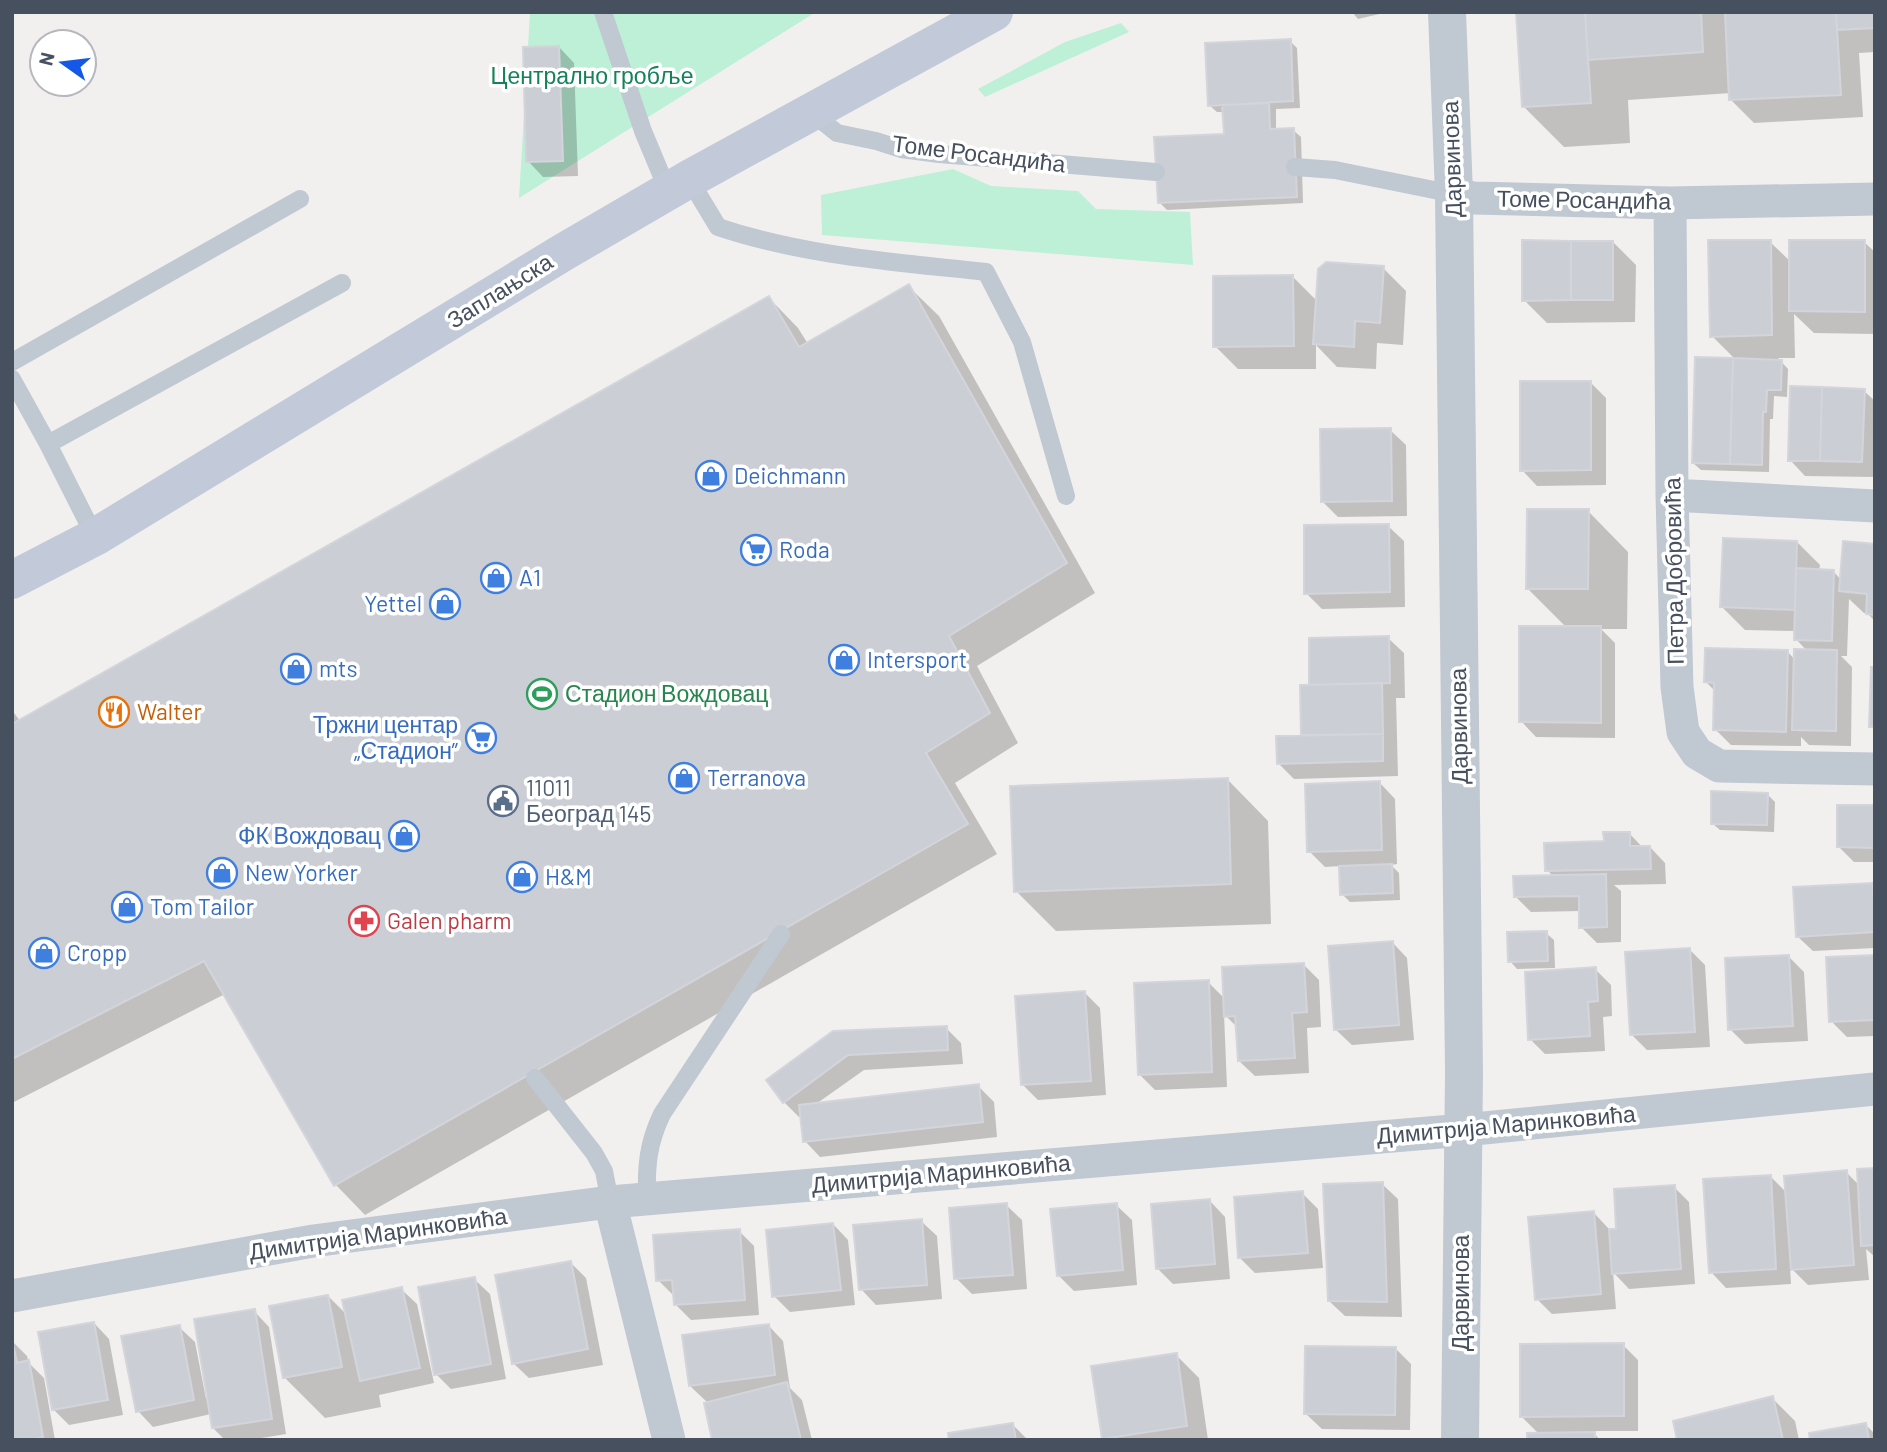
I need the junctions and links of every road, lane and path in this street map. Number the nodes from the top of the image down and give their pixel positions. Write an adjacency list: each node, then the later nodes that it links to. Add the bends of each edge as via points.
1 (603, 12): 7 (lane, via 643,131)
2 (994, 12): 4 (main road, Заплањска)
3 (1447, 12): 8 (street, Дарвинова)
4 (811, 112): 6 (lane, Томе Росандића, via 837,133 901,149); 7 (main road, Заплањска)
5 (1295, 167): 8 (lane, Томе Росандића, via 1335,170)
6 (1156, 172)
7 (678, 185): 17 (lane, via 718,227 747,237 850,258 986,272 1022,342); 19 (main road, Заплањска)
8 (1454, 194): 11 (street, Томе Росандића); 25 (street, Дарвинова)
9 (300, 199): 13 (lane)
10 (1875, 199): 11 (street, Томе Росандића)
11 (1670, 202): 16 (street, Петра Добровића)
12 (342, 283): 15 (lane)
13 (12, 362)
14 (12, 379): 15 (lane)
15 (48, 444): 19 (lane)
16 (1672, 495): 18 (street); 21 (street, Петра Добровића, via 1678,687 1683,732 1697,752 1719,766)
17 (1066, 496)
18 (1875, 506)
19 (95, 537): 20 (main road, Заплањска)
20 (12, 580)
21 (1875, 769)
22 (781, 934): 26 (lane, via 662,1114 649,1147)
23 (535, 1078): 27 (lane, via 594,1153 604,1171)
24 (1875, 1089): 25 (street, Димитрија Маринковића)
25 (1464, 1130): 26 (street, Димитрија Маринковића); 30 (street, Дарвинова)
26 (647, 1199): 27 (street, Димитрија Маринковића)
27 (610, 1202): 28 (street, Димитрија Маринковића, via 313,1241); 29 (street)
28 (12, 1296)
29 (669, 1440)
30 (1460, 1440)

